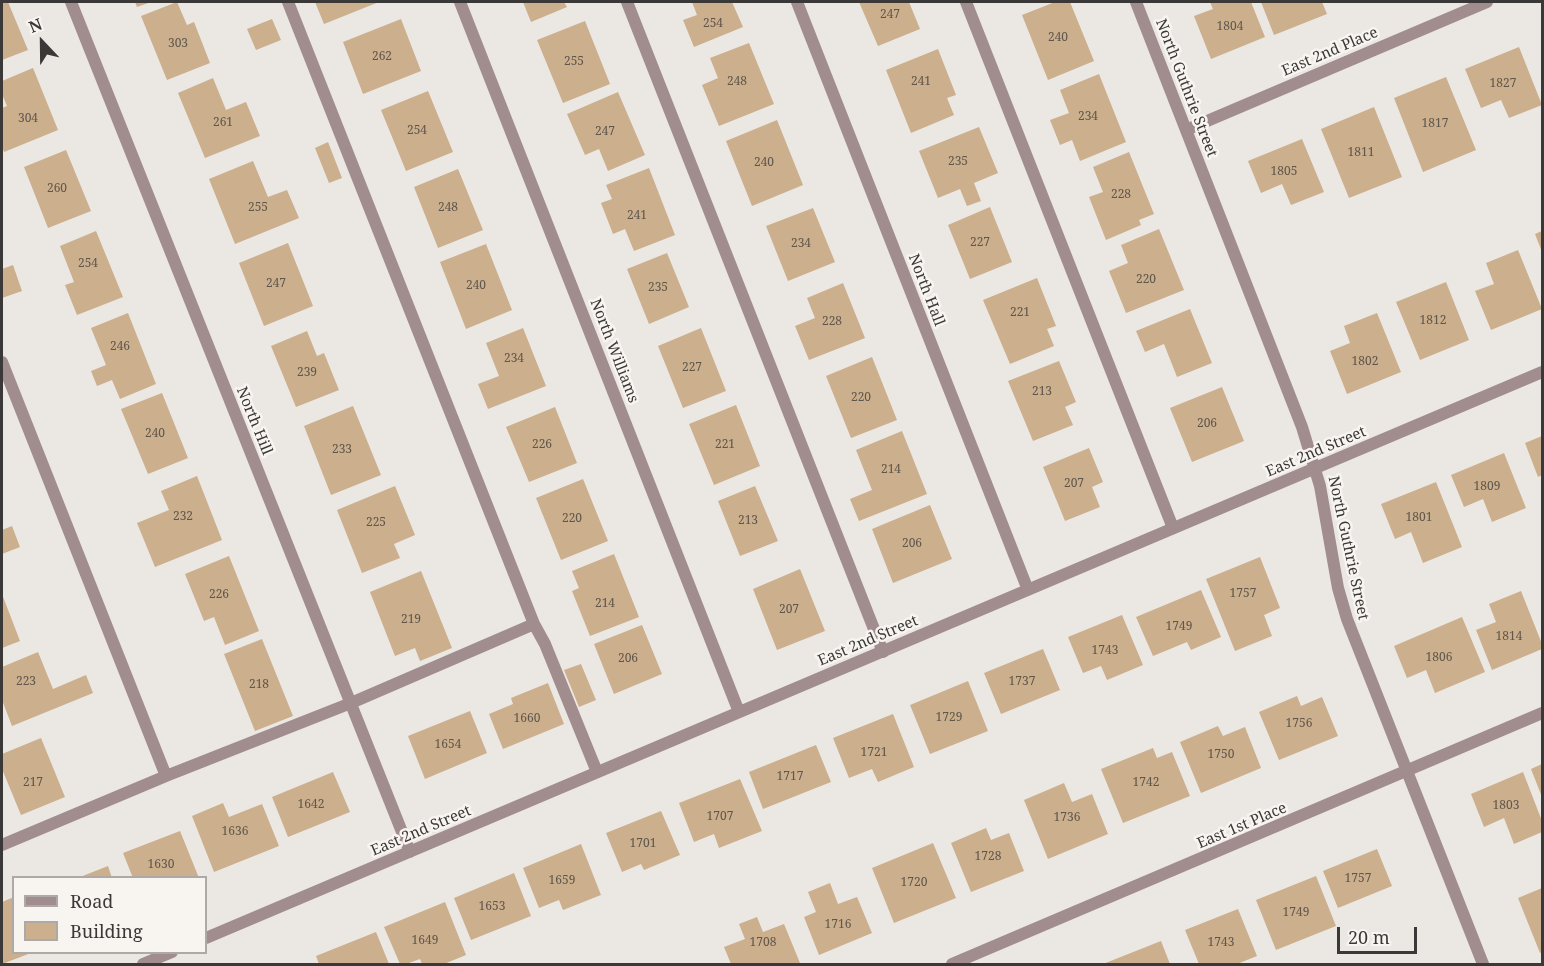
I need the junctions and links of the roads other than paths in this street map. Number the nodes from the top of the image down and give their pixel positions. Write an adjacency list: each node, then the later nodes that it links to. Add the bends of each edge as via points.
1 (70, 2): 17 (street, North Hill)
2 (288, 2): 15 (street)
3 (460, 2): 18 (street, North Williams)
4 (627, 2): 16 (street)
5 (797, 2): 14 (street, North Hall)
6 (966, 2): 13 (street)
7 (1136, 2): 9 (street, North Guthrie Street)
8 (1487, 2): 9 (street, East 2nd Place)
9 (1186, 130): 12 (street, North Guthrie Street)
10 (2, 362): 22 (street)
11 (1542, 372): 12 (street, East 2nd Street)
12 (1315, 468): 13 (street, East 2nd Street); 21 (street, North Guthrie Street, via 1347,619)
13 (1173, 528): 14 (street, East 2nd Street)
14 (1028, 590): 16 (street, East 2nd Street)
15 (534, 624): 17 (street); 20 (street)
16 (883, 652): 18 (street, East 2nd Street)
17 (351, 703): 22 (street); 24 (street, North Hill)
18 (739, 712): 20 (street, East 2nd Street)
19 (1542, 713): 21 (street, East 1st Place)
20 (597, 772): 24 (street, East 2nd Street)
21 (1407, 772): 28 (street, East 1st Place); 29 (street, North Guthrie Street)
22 (166, 776): 23 (street)
23 (2, 845)
24 (410, 852): 25 (street, East 2nd Street)
25 (207, 938)
26 (167, 954): 27 (street)
27 (143, 964)
28 (952, 964)
29 (1483, 964)

